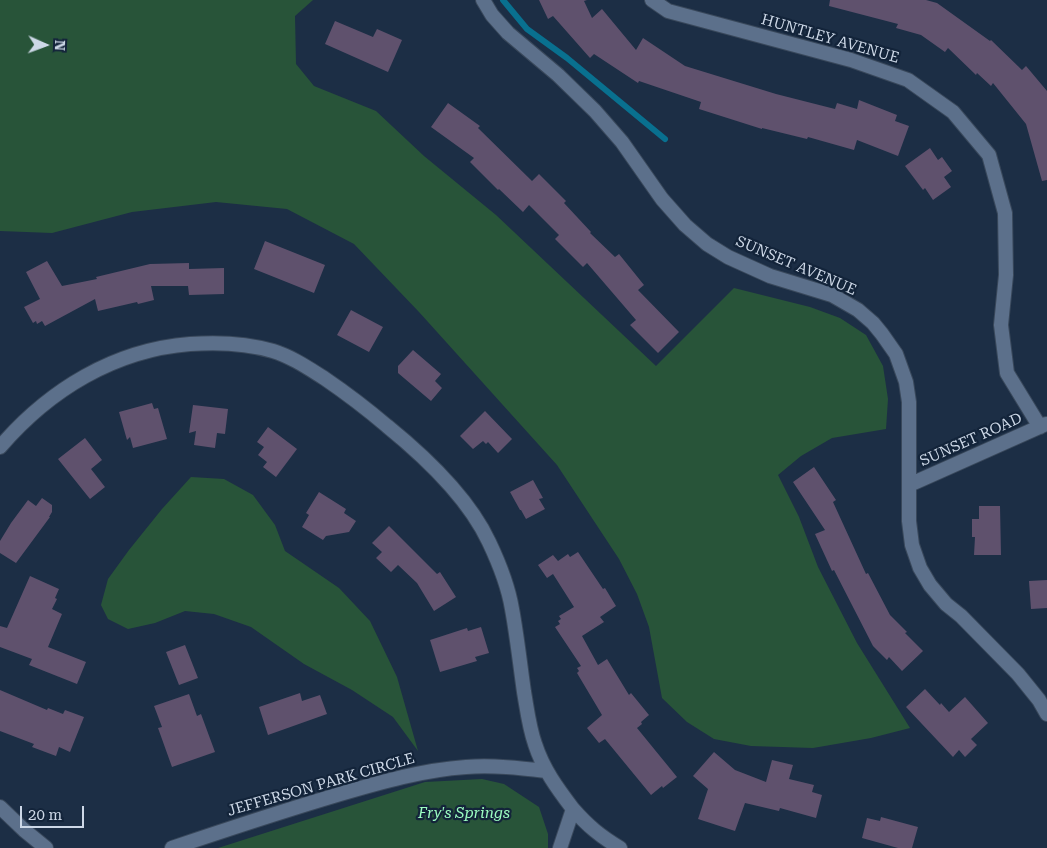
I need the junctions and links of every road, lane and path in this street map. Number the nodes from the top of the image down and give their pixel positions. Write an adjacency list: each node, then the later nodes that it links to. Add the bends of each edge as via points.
1 (483, 0): 5 (street, SUNSET AVENUE, via 508,33 595,111 622,142 662,199 707,244 770,276 832,295 858,310 878,328 896,354 906,382 909,402)
2 (652, 0): 3 (street, HUNTLEY AVENUE, via 668,11 851,60 908,80 953,112 990,155 1005,213 1006,275 1001,325 1008,373)
3 (1043, 426): 5 (street, SUNSET ROAD)
4 (0, 447): 7 (street, via 47,401 76,381 108,364 142,352 206,343 240,344 274,352 301,364 355,400 408,444 451,486 488,539 503,572 512,606 528,714)
5 (908, 485): 6 (street, SUNSET AVENUE, via 912,545 930,585 1018,674)
6 (1047, 714)
7 (546, 771): 9 (street); 11 (street, JEFFERSON PARK CIRCLE, via 467,766 424,772 284,810)
8 (0, 807): 10 (street)
9 (573, 808): 12 (street); 13 (street, via 588,826)
10 (46, 848)
11 (172, 848)
12 (560, 848)
13 (620, 848)

